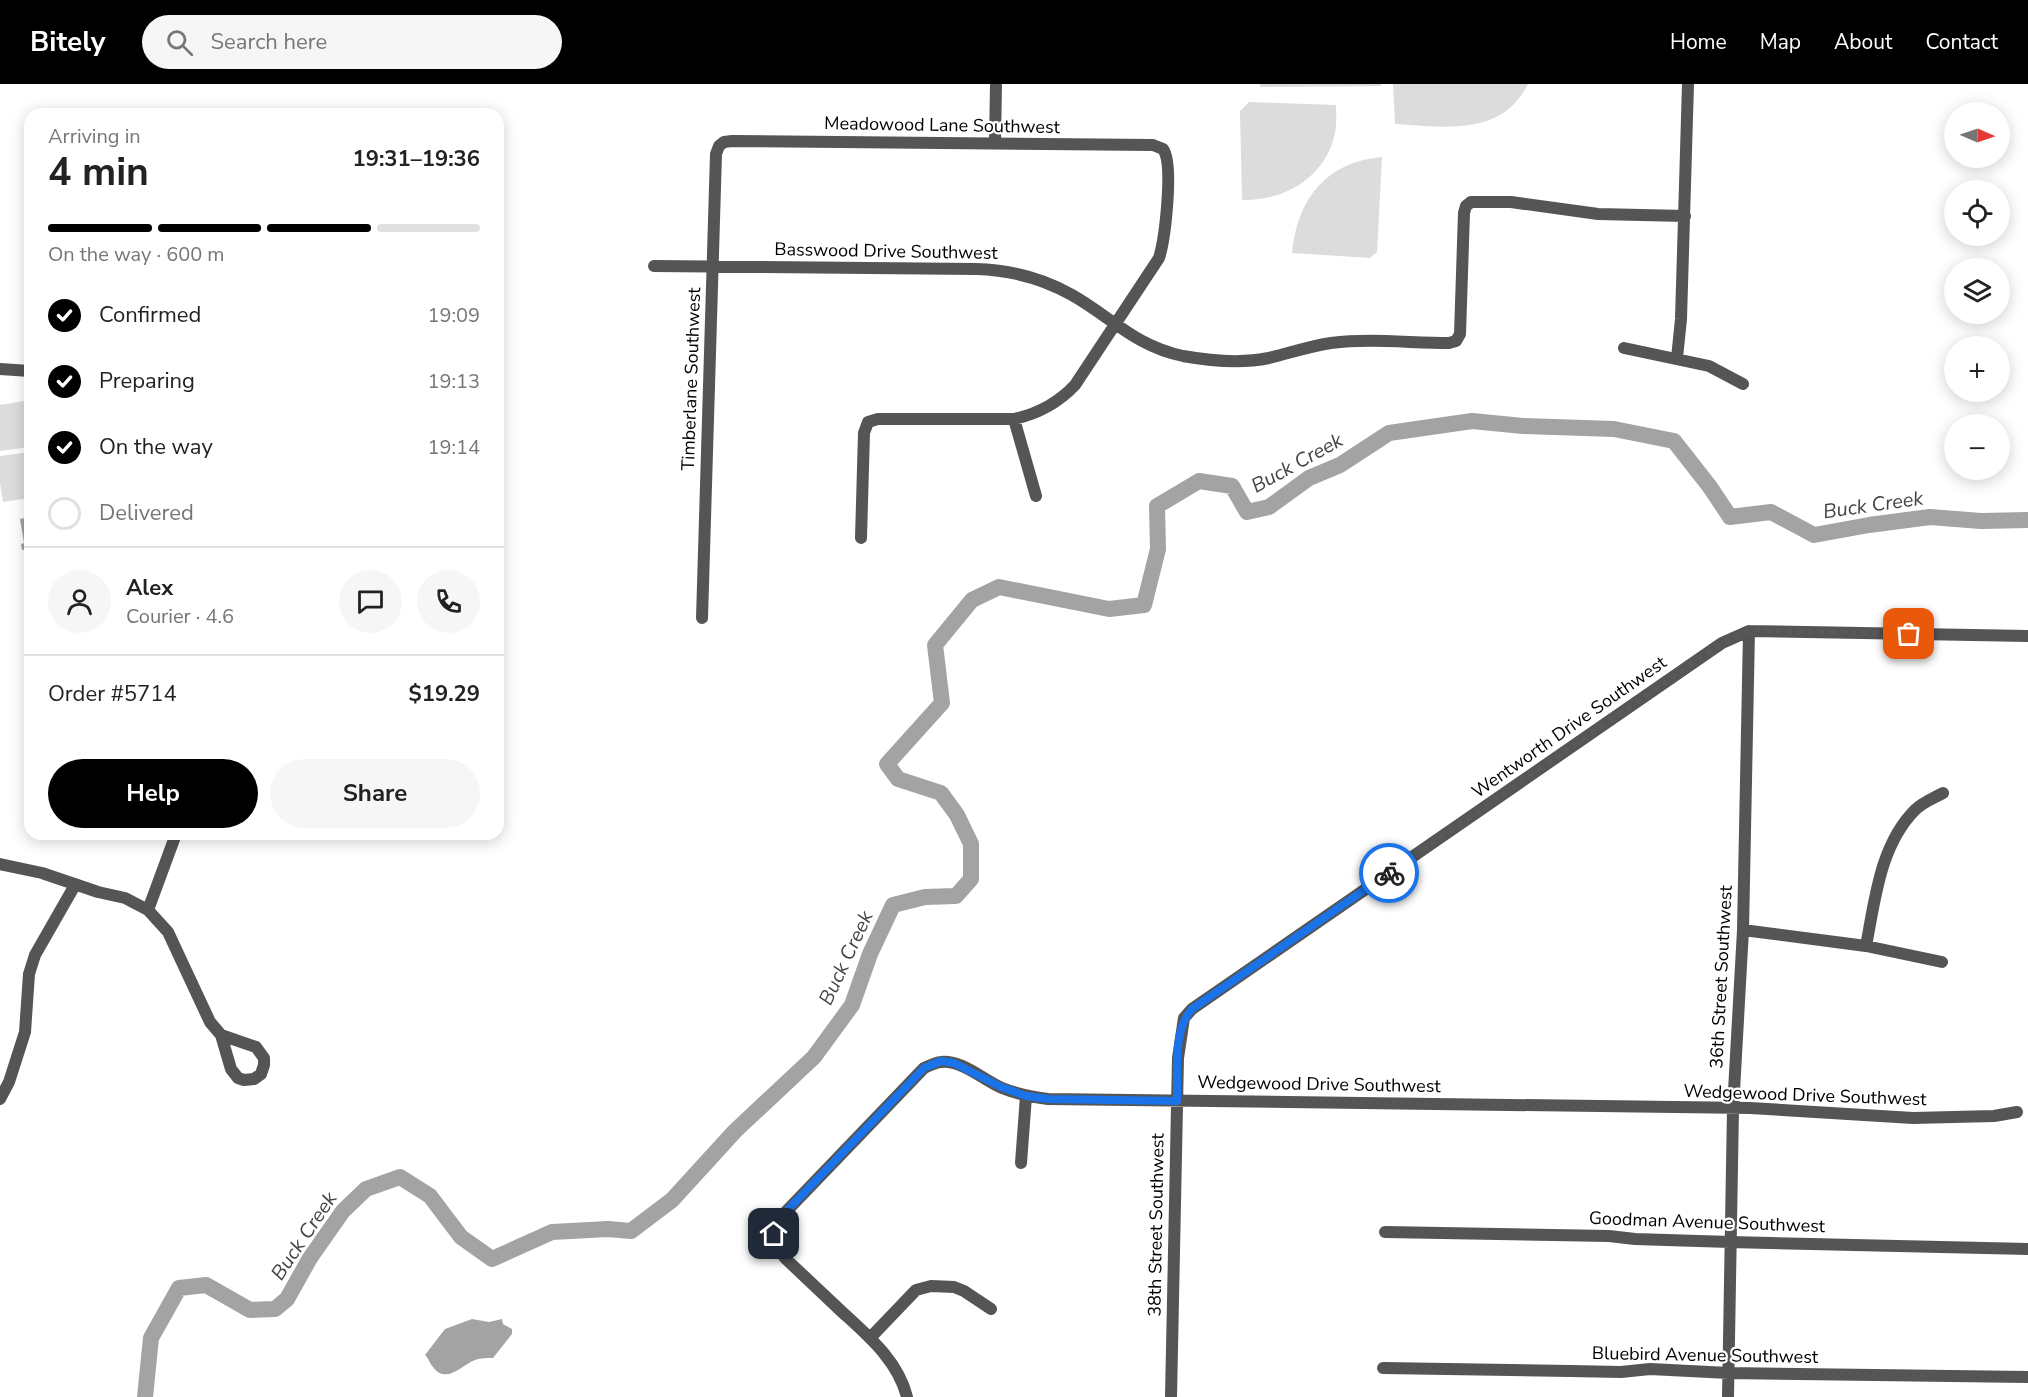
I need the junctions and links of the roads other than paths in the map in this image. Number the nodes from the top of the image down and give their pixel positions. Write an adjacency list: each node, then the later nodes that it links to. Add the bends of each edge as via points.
1 (996, 84): 4 (street)
2 (1688, 84): 5 (street)
3 (721, 143): 4 (street, Meadowood Lane Southwest); 7 (street, Timberlane Southwest, via 716,154)
4 (995, 143): 8 (street, Meadowood Lane Southwest, via 1163,149 1167,159 1162,248)
5 (1684, 216): 8 (street, Basswood Drive Southwest, via 1587,213 1511,202 1472,202 1464,213 1460,334 1449,343 1340,342 1260,359 1221,361 1161,349); 10 (street)
6 (654, 266): 7 (street, Basswood Drive Southwest)
7 (712, 267): 8 (street, Basswood Drive Southwest, via 996,270 1051,285); 17 (street, Timberlane Southwest)
8 (1116, 326): 14 (street, via 1070,391 1047,406)
9 (1624, 348): 10 (street)
10 (1677, 358): 13 (street, via 1709,366)
11 (0, 369): 12 (street)
12 (24, 371)
13 (1743, 384)
14 (1014, 419): 15 (street); 16 (street, via 868,422 864,433)
15 (1035, 496)
16 (861, 538)
17 (702, 618)
18 (1749, 630): 19 (street, Wentworth Drive Southwest); 25 (street, 36th Street Southwest); 28 (street, Wentworth Drive Southwest, via 1722,643)
19 (2028, 636)
20 (1943, 793): 26 (street, via 1916,809 1891,846)
21 (174, 840): 24 (street)
22 (0, 864): 23 (street)
23 (75, 885): 24 (street, via 125,898); 31 (street, via 35,955 29,974 25,1032)
24 (148, 910): 29 (street, via 168,932 210,1022)
25 (1743, 930): 26 (street); 33 (street, 36th Street Southwest)
26 (1866, 946): 27 (street)
27 (1942, 962)
28 (1184, 1018): 32 (street, 38th Street Southwest)
29 (221, 1035)
30 (1026, 1096): 32 (street, Wedgewood Drive Southwest); 35 (street); 40 (street, Wedgewood Drive Southwest, via 954,1063 941,1061 924,1068 778,1220 774,1234 777,1250)
31 (0, 1099)
32 (1177, 1101): 33 (street, Wedgewood Drive Southwest); 45 (street, 38th Street Southwest)
33 (1733, 1109): 34 (street, Wedgewood Drive Southwest, via 1913,1118); 37 (street, 36th Street Southwest)
34 (2017, 1112)
35 (1021, 1163)
36 (1385, 1232): 37 (street, Goodman Avenue Southwest)
37 (1730, 1242): 38 (street, Goodman Avenue Southwest); 42 (street, 36th Street Southwest)
38 (2028, 1249)
39 (991, 1309): 40 (street, via 954,1287 931,1286 916,1290)
40 (870, 1338): 44 (street, Wedgewood Drive Southwest, via 894,1365)
41 (1383, 1368): 42 (street, Bluebird Avenue Southwest)
42 (1729, 1372): 43 (street, Bluebird Avenue Southwest); 46 (street, 36th Street Southwest)
43 (2028, 1377)
44 (907, 1397)
45 (1171, 1397)
46 (1728, 1397)

